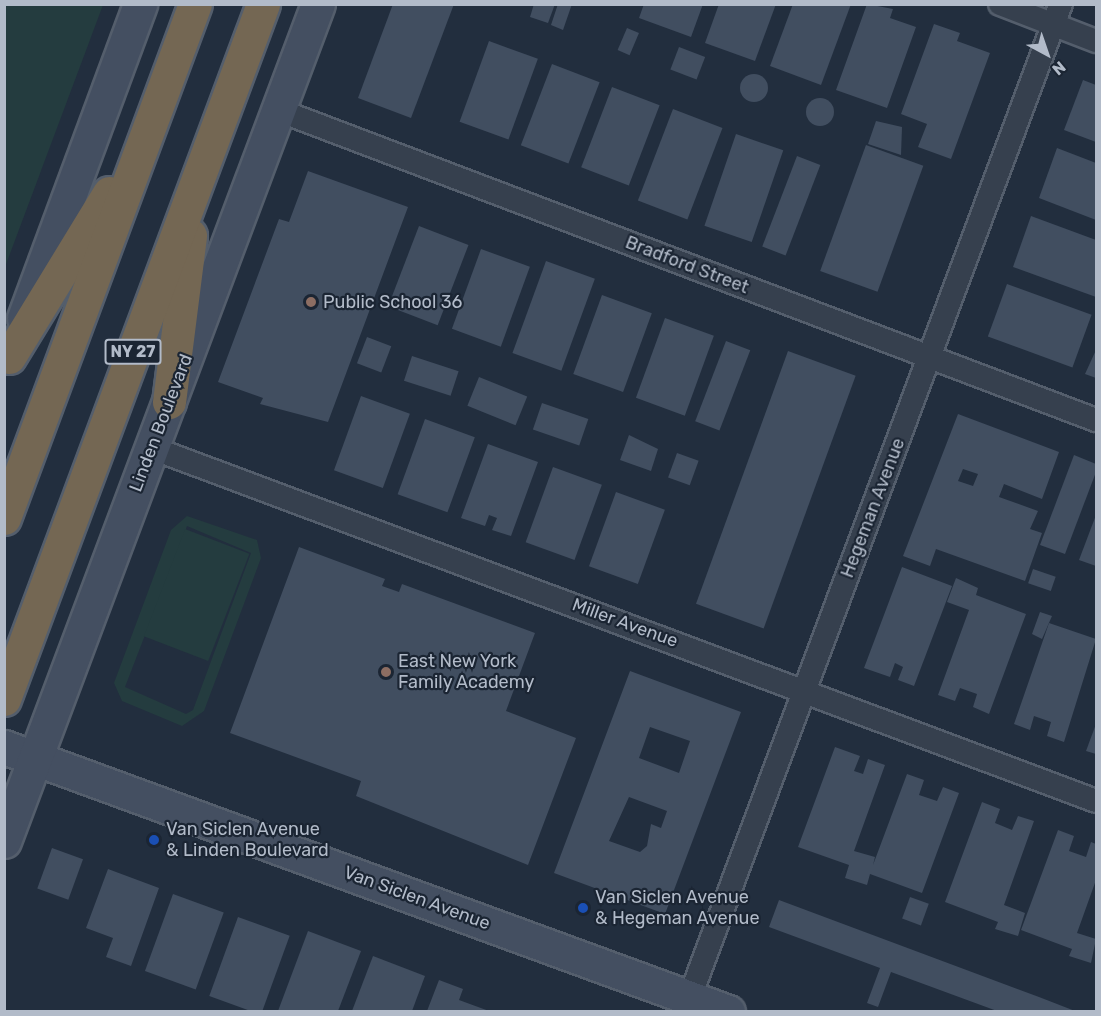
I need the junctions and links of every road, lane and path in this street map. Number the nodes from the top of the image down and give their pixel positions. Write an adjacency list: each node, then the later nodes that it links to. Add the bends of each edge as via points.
1 (140, 4): 12 (street)
2 (195, 4): 9 (highway)
3 (262, 4): 10 (highway, NY 27)
4 (318, 4): 8 (street, Linden Boulevard)
5 (1000, 4): 6 (street)
6 (1058, 15): 7 (street); 11 (street, Hegeman Avenue)
7 (1096, 41)
8 (278, 110): 11 (street, Bradford Street); 13 (street, Linden Boulevard)
9 (148, 130): 12 (highway); 16 (highway)
10 (198, 178): 13 (highway); 18 (highway, NY 27)
11 (929, 357): 14 (street, Bradford Street); 17 (street, Hegeman Avenue)
12 (7, 363)
13 (169, 402): 15 (street, Linden Boulevard)
14 (1096, 420)
15 (152, 448): 17 (street, Miller Avenue); 20 (street, Linden Boulevard)
16 (4, 518)
17 (804, 690): 21 (street, Miller Avenue); 23 (street, Hegeman Avenue)
18 (4, 699)
19 (4, 747): 20 (street, Van Siclen Avenue)
20 (35, 758): 22 (street, Linden Boulevard); 23 (street, Van Siclen Avenue)
21 (1096, 801)
22 (4, 841)
23 (687, 1004): 24 (street, Van Siclen Avenue)
24 (728, 1011)

